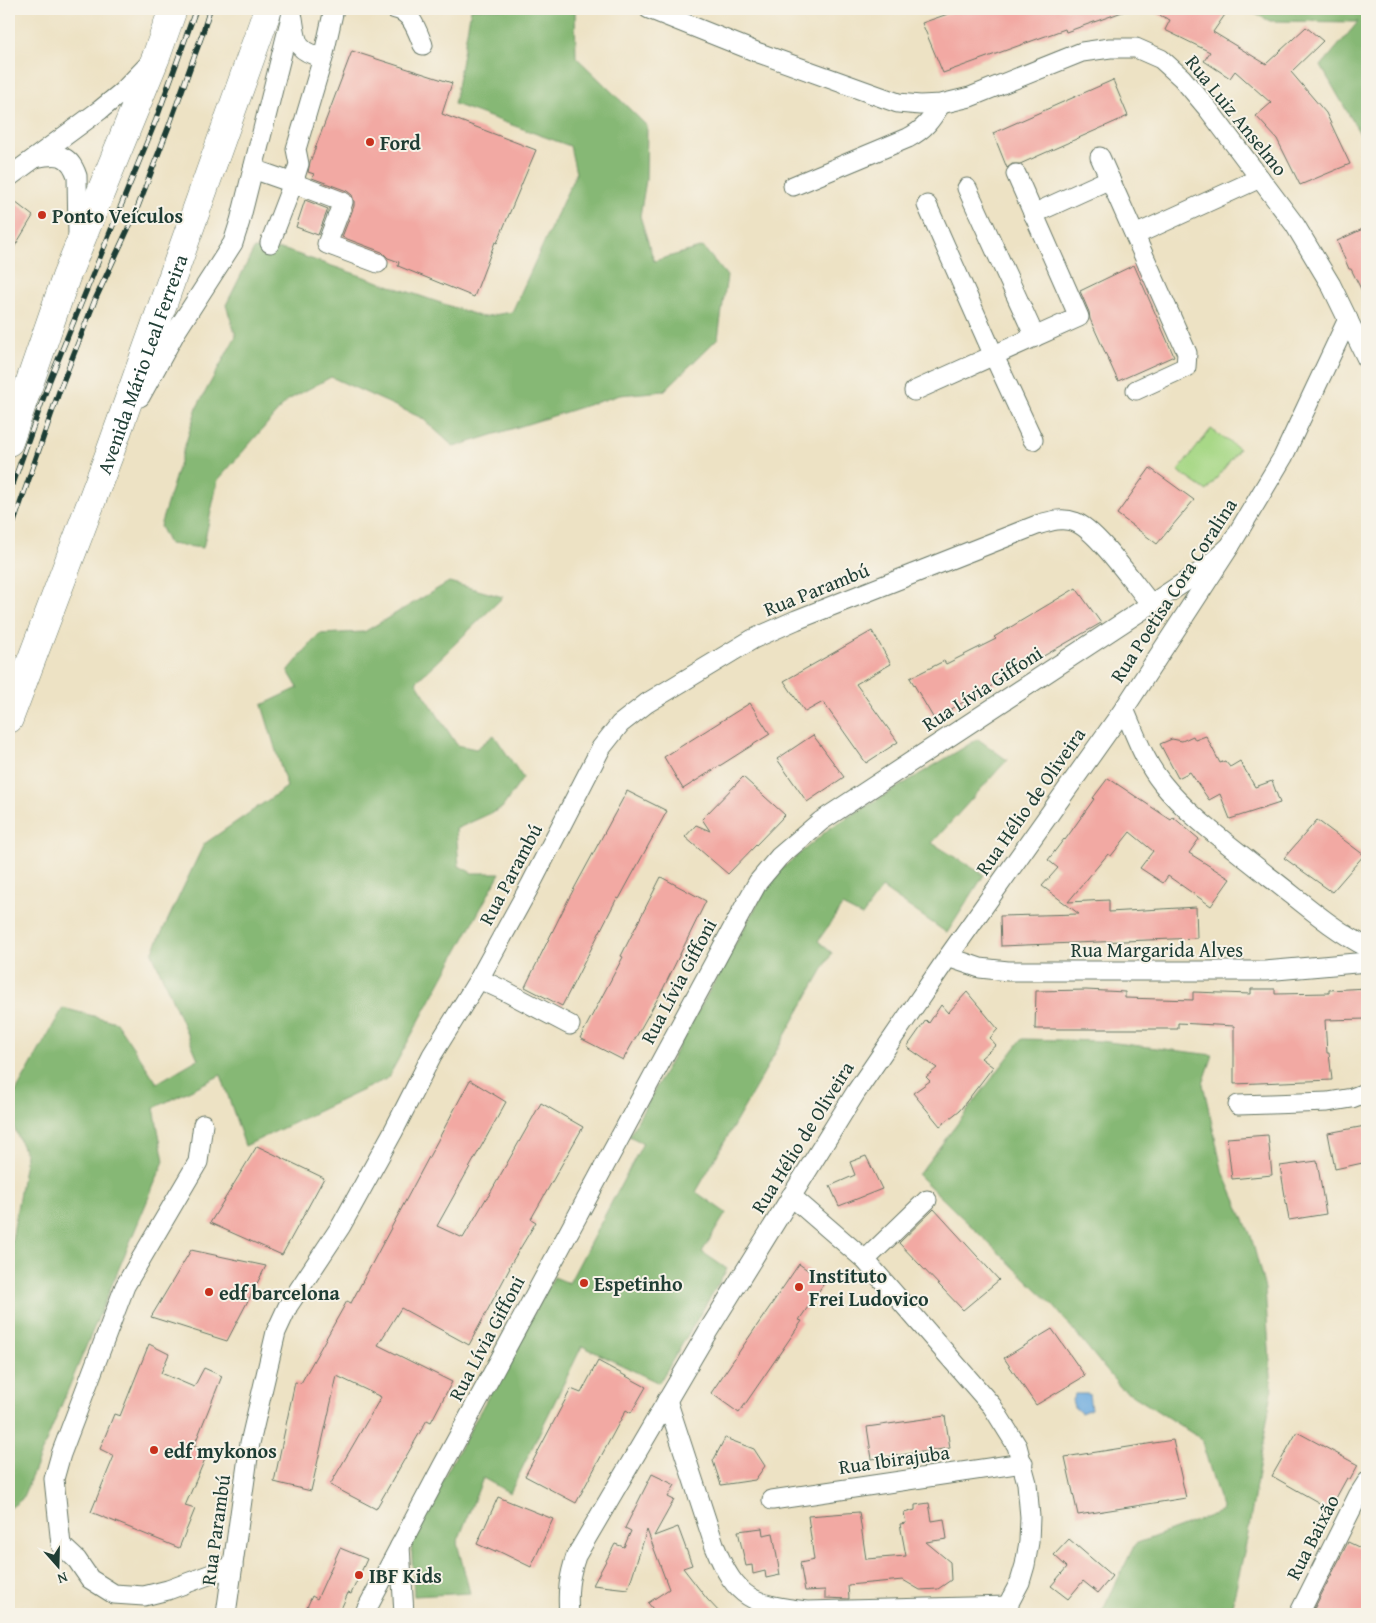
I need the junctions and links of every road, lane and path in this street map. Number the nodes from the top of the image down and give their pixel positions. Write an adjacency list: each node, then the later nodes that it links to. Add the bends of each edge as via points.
1 (173, 9): 7 (highway)
2 (334, 9): 8 (street)
3 (395, 9): 6 (street, via 410,18)
4 (649, 9): 9 (street, Rua Luiz Anselmo, via 898,103)
5 (284, 10): 8 (street, via 301,48 308,54); 12 (street); 36 (highway, Avenida Mário Leal Ferreira)
6 (422, 45)
7 (156, 57): 11 (street, via 122,92); 24 (highway)
8 (323, 58): 17 (street, via 296,149 299,164)
9 (941, 104): 15 (street, Rua Luiz Anselmo, via 970,96 1082,52 1136,48 1162,59 1182,78); 18 (street, via 920,132)
10 (1100, 157): 16 (street)
11 (34, 159): 14 (street); 24 (street, via 59,155 74,167 78,176)
12 (253, 169): 17 (street); 36 (street, via 233,242 177,330)
13 (1016, 174): 21 (street)
14 (9, 177)
15 (1260, 178): 22 (street); 27 (street, Rua Luiz Anselmo, via 1315,256)
16 (1110, 179): 21 (street); 22 (street)
17 (293, 183): 23 (street); 25 (street, via 343,202 327,244)
18 (793, 186)
19 (967, 188): 28 (street)
20 (927, 204): 29 (street)
21 (1033, 214): 28 (street, via 1078,317)
22 (1135, 235): 32 (street, via 1187,353 1186,367)
23 (270, 243)
24 (78, 246): 26 (highway)
25 (378, 263)
26 (66, 277): 31 (highway); 35 (highway)
27 (1348, 318): 30 (street, Rua Luiz Anselmo); 37 (street, Rua Poetisa Cora Coralina, via 1282,458)
28 (1035, 337): 29 (street)
29 (994, 356): 33 (street); 34 (street)
30 (1367, 359)
31 (9, 390)
32 (1136, 390)
33 (914, 392)
34 (1033, 440)
35 (9, 442)
36 (109, 455): 40 (highway, Avenida Mário Leal Ferreira)
37 (1230, 546): 38 (street, Rua Lívia Giffoni, via 1203,570); 39 (street, Rua Poetisa Cora Coralina)
38 (1151, 604): 44 (street, Rua Parambú, via 1093,533 1076,522 1057,519 754,638 647,702 620,724 601,748); 56 (street, Rua Lívia Giffoni, via 821,821 778,858 758,882)
39 (1124, 708): 41 (street, Rua Poetisa Cora Coralina, via 1145,758 1179,801 1329,923); 42 (street, Rua Hélio de Oliveira)
40 (9, 718)
41 (1367, 947)
42 (948, 957): 43 (street, Rua Margarida Alves, via 980,968 1008,971 1265,971); 49 (street, Rua Hélio de Oliveira, via 856,1092)
43 (1367, 962)
44 (479, 979): 45 (street); 57 (street, Rua Parambú, via 432,1055 341,1226 288,1306 276,1332 250,1443)
45 (570, 1025)
46 (1367, 1092): 47 (street, via 1328,1102)
47 (1238, 1105)
48 (203, 1124): 57 (street, via 198,1162 125,1286 62,1454 54,1479 55,1499 61,1545 90,1579 114,1594 144,1596)
49 (791, 1196): 51 (street); 52 (street, Rua Hélio de Oliveira)
50 (926, 1200): 51 (street)
51 (865, 1260): 53 (street, via 992,1406 1010,1432)
52 (667, 1400): 58 (street, via 715,1547 723,1566 743,1593 762,1603 807,1611); 62 (street, Rua Hélio de Oliveira, via 576,1556 569,1577)
53 (1023, 1463): 55 (street, Rua Ibirajuba); 58 (street, via 1029,1508 1029,1542 1025,1565)
54 (1367, 1482): 63 (street, Rua Baixão)
55 (772, 1500)
56 (400, 1545): 60 (street, Rua Lívia Giffoni); 61 (street)
57 (233, 1566): 59 (street, Rua Parambú)
58 (1006, 1610)
59 (226, 1614)
60 (364, 1614)
61 (404, 1614)
62 (569, 1614)
63 (1299, 1614)

